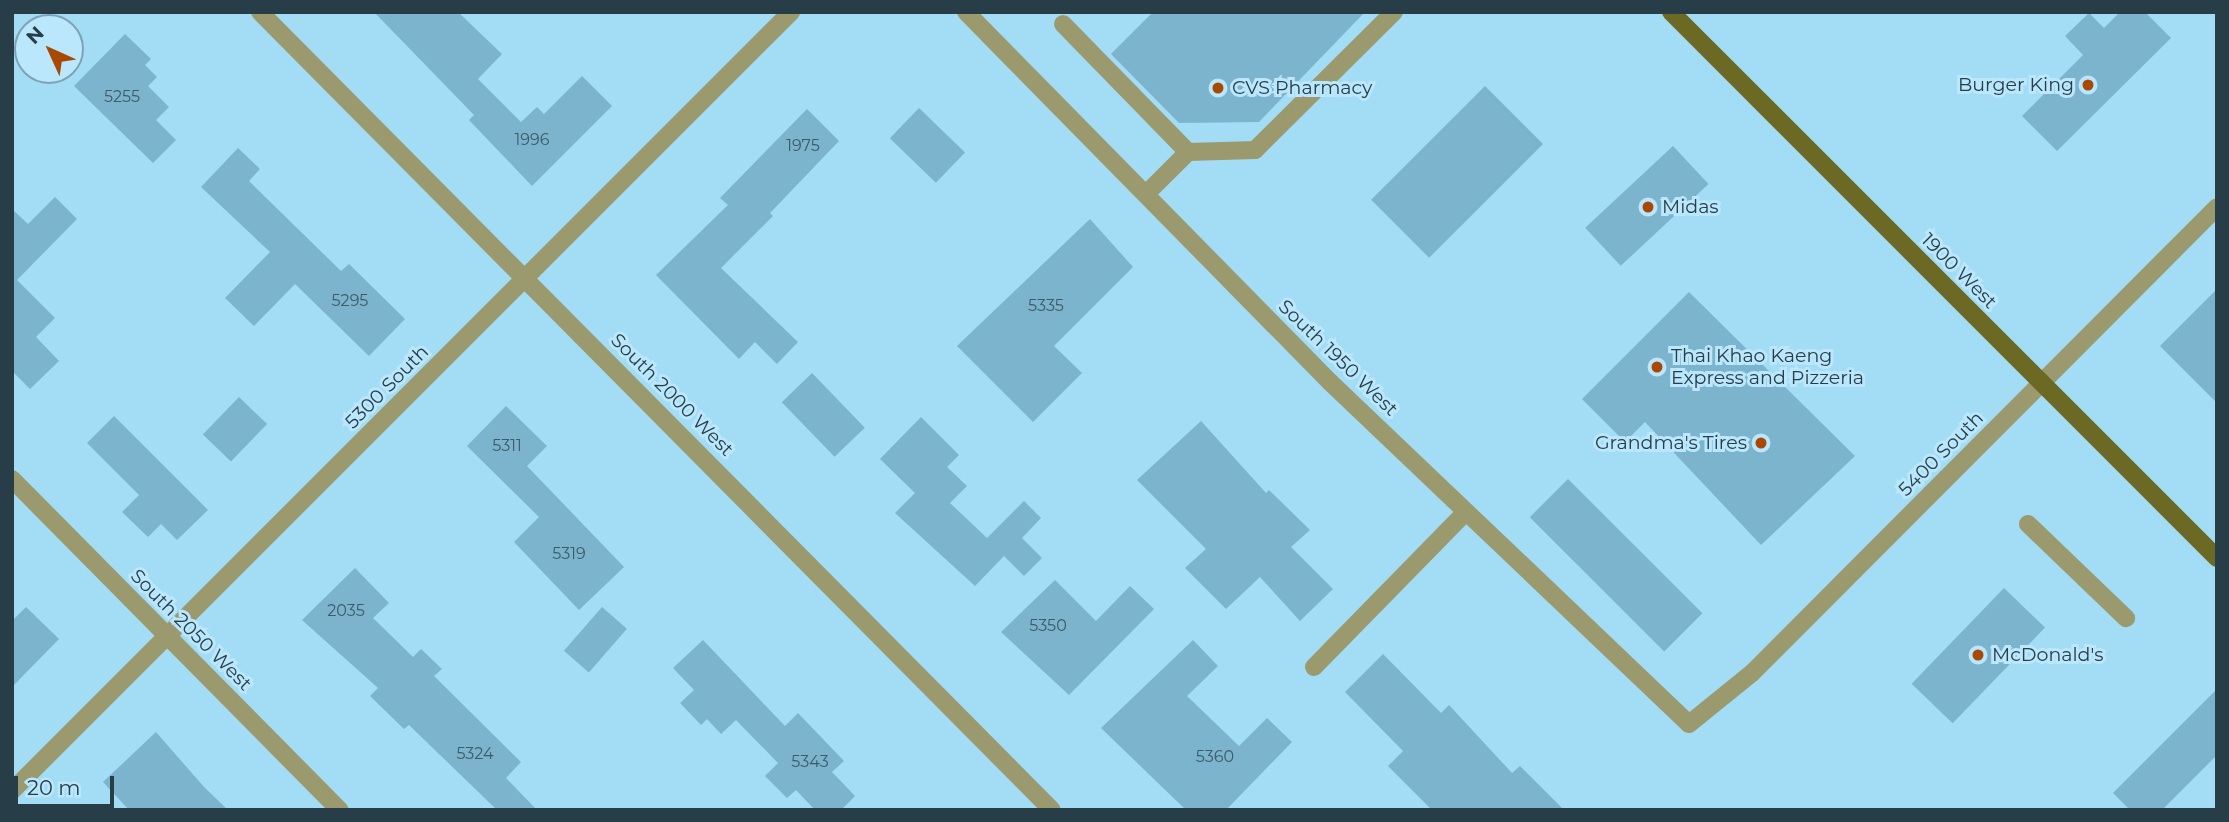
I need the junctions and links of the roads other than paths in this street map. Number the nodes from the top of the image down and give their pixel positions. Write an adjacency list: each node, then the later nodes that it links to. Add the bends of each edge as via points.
1 (260, 12): 10 (street, South 2000 West)
2 (791, 12): 10 (street, 5300 South)
3 (967, 12): 8 (street, South 1950 West)
4 (1394, 12): 7 (street, via 1255,150)
5 (1671, 12): 11 (main road, 1900 West)
6 (1063, 24): 7 (street)
7 (1188, 152): 8 (street)
8 (1146, 194): 13 (street, South 1950 West, via 1331,383)
9 (2217, 206): 11 (street, 5400 South)
10 (527, 278): 17 (street, 5300 South); 22 (street, South 2000 West)
11 (2041, 383): 15 (main road, 1900 West); 19 (street, 5400 South, via 1752,673)
12 (12, 479): 17 (street, South 2050 West)
13 (1466, 512): 18 (street); 19 (street, South 1950 West)
14 (2028, 524): 16 (street)
15 (2217, 558)
16 (2126, 618)
17 (167, 635): 20 (street, 5300 South); 21 (street, South 2050 West)
18 (1314, 667)
19 (1689, 724)
20 (12, 791)
21 (340, 810)
22 (1052, 810)

